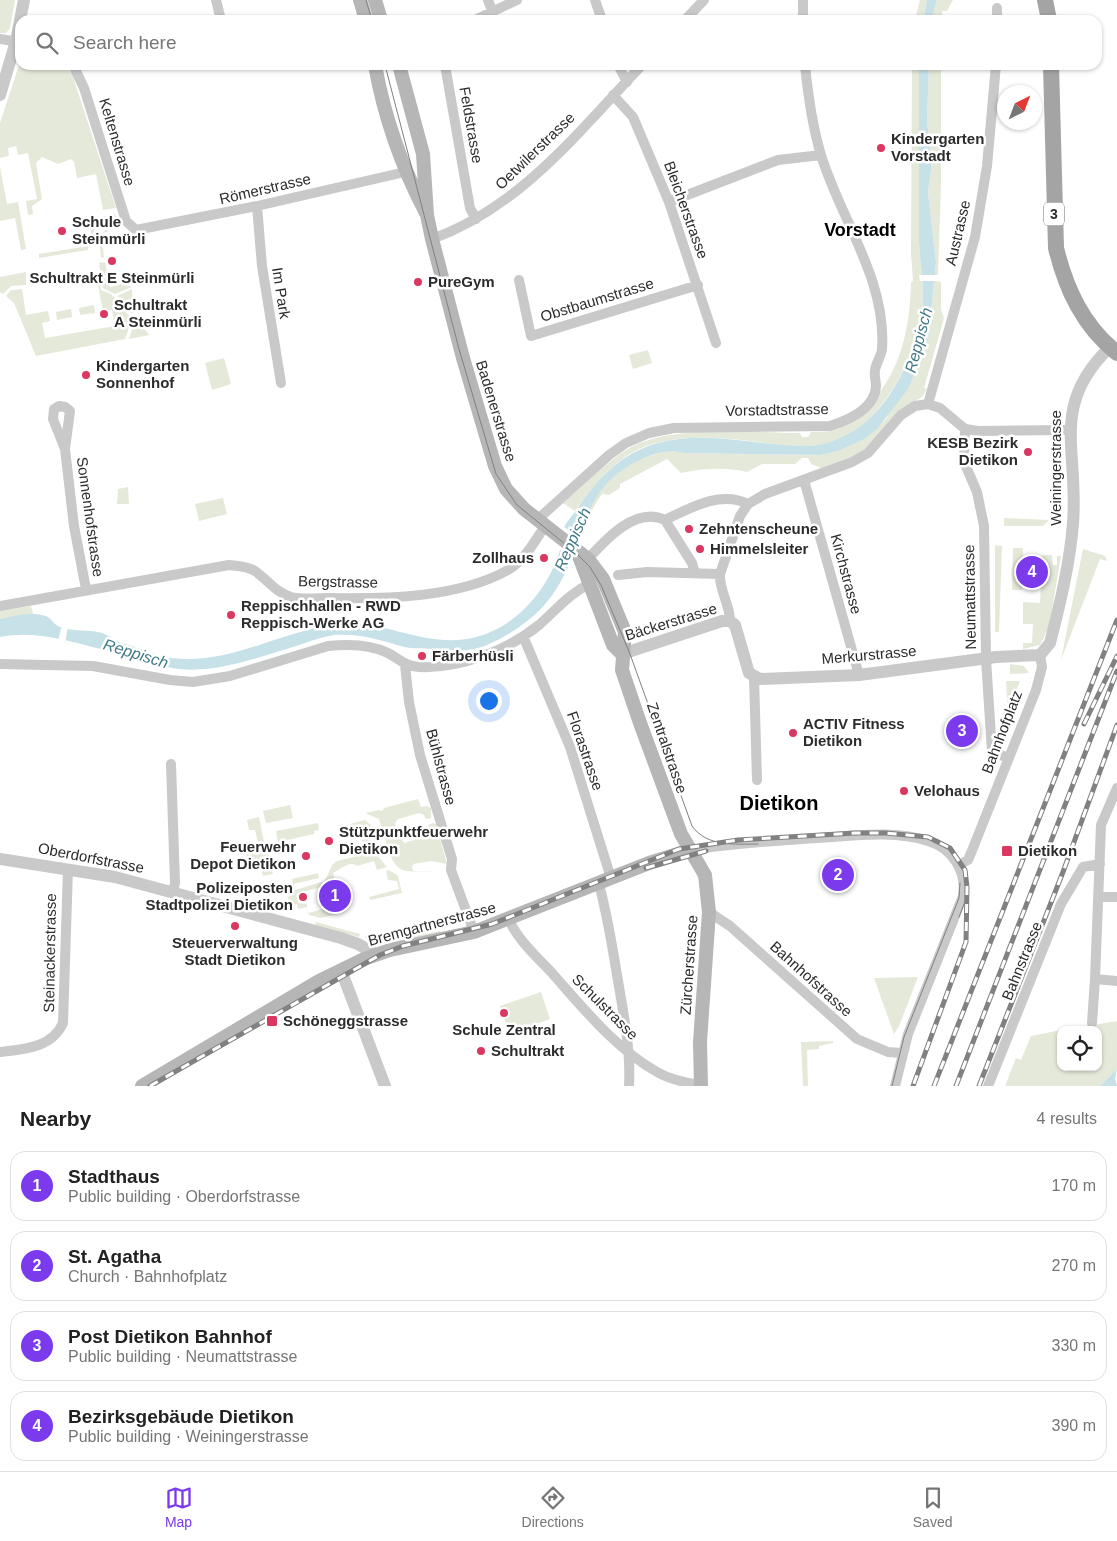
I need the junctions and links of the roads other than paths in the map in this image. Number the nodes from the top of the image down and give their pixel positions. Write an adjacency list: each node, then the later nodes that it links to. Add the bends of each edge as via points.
1 (24, 0): 13 (street)
2 (216, 0): 14 (street)
3 (360, 0): 15 (main road)
4 (375, 0): 16 (main road)
5 (488, 0): 12 (street)
6 (517, 0): 12 (street)
7 (594, 0): 18 (street)
8 (704, 0): 19 (street)
9 (802, 0): 20 (street)
10 (1045, 0): 22 (main road)
11 (997, 8): 21 (street)
12 (493, 13): 17 (street)
13 (21, 15)
14 (220, 15)
15 (364, 15)
16 (380, 15)
17 (488, 15)
18 (600, 15)
19 (690, 15)
20 (803, 15)
21 (997, 15)
22 (1048, 15)
23 (0, 39): 24 (street)
24 (15, 42)
25 (15, 51): 36 (street)
26 (75, 70): 44 (street, Keltenstrasse, via 84,88 123,214)
27 (376, 70): 39 (main road, Badenerstrasse)
28 (399, 70): 42 (main road, Badenerstrasse, via 423,154)
29 (446, 70): 43 (street, Feldstrasse, via 470,208)
30 (621, 70): 35 (street)
31 (638, 70): 35 (street, Oetwilerstrasse)
32 (806, 70): 38 (street, Vorstadtstrasse)
33 (996, 70): 51 (street, Austrasse, via 987,166 975,237)
34 (1052, 70): 49 (main road, 3, via 1056,248 1062,274 1074,301)
35 (627, 82): 37 (street, Oetwilerstrasse)
36 (0, 95)
37 (613, 95): 40 (street, Bleicherstrasse, via 633,116); 43 (street, Oetwilerstrasse, via 516,193)
38 (821, 155): 40 (street, via 778,160); 58 (street, Vorstadtstrasse, via 876,295 882,347 875,371 876,387 869,403 849,420 830,426 674,428 637,438 609,455)
39 (405, 172): 41 (street, Römerstrasse); 42 (main road, Badenerstrasse)
40 (669, 202): 47 (street, Bleicherstrasse)
41 (258, 206): 44 (street, Römerstrasse, via 146,230); 50 (street, Im Park, via 262,266)
42 (427, 215): 45 (main road, Badenerstrasse)
43 (476, 218): 45 (street, Oetwilerstrasse)
44 (132, 228)
45 (432, 239): 58 (main road, Badenerstrasse, via 495,466 511,495)
46 (519, 280): 47 (street, Obstbaumstrasse, via 531,336)
47 (698, 285): 48 (street, Bleicherstrasse)
48 (716, 343)
49 (1113, 350): 53 (street, Weiningerstrasse, via 1090,369 1080,384 1072,405)
50 (281, 383)
51 (928, 404): 52 (street, via 950,414); 55 (street, via 908,410 868,453)
52 (965, 429): 53 (street); 71 (street, Neumattstrasse, via 964,462 977,492 984,526)
53 (1071, 430): 70 (street, Weiningerstrasse, via 1072,541 1050,643)
54 (65, 448): 65 (street, Sonnenhofstrasse, via 74,526)
55 (804, 480): 56 (street); 74 (street, Kirchstrasse)
56 (748, 504): 57 (street, via 737,498 712,501); 61 (street, via 740,516)
57 (665, 520): 59 (street, via 639,517); 60 (street)
58 (541, 523): 59 (main road, Badenerstrasse); 65 (street, Bergstrasse, via 523,558 509,569 451,590 427,594 370,599 295,598 272,588 255,571 245,566 229,565)
59 (586, 555): 63 (main road, Zentralstrasse); 64 (main road)
60 (695, 573): 61 (street); 62 (street)
61 (720, 574): 67 (street)
62 (618, 575)
63 (602, 579): 64 (main road); 69 (main road, Zentralstrasse, via 624,632)
64 (589, 584): 68 (street, via 573,593); 69 (main road, Zentralstrasse, via 613,645)
65 (86, 589): 66 (street, Bergstrasse)
66 (0, 606)
67 (730, 621): 69 (street, Bäckerstrasse, via 700,627); 75 (street, via 738,631 748,670)
68 (524, 636): 73 (street, via 496,652 458,663 420,667); 85 (street, Florastrasse, via 570,746)
69 (622, 654): 80 (main road, Zentralstrasse, via 622,670 651,753 674,817)
70 (1040, 655): 71 (street); 76 (street, Bahnhofplatz, via 1039,680)
71 (986, 659): 74 (street, Merkurstrasse); 76 (street, Neumattstrasse, via 992,752)
72 (0, 664): 73 (street, via 93,666 193,682 219,679 344,644 388,653)
73 (405, 665): 91 (street, Bühlstrasse, via 420,755 452,859 451,870)
74 (858, 675): 75 (street, Merkurstrasse)
75 (754, 677): 78 (street)
76 (1009, 758): 83 (street, Bahnhofplatz, via 968,860)
77 (171, 764): 86 (street)
78 (757, 780)
79 (1117, 788): 82 (street, via 1101,825)
80 (691, 850): 83 (street, via 739,843 888,836 927,840 953,856); 85 (main road, Bremgartnerstrasse, via 649,862); 89 (main road, Zürcherstrasse, via 705,875)
81 (0, 859): 84 (street, Oberdorfstrasse)
82 (1100, 864): 87 (street); 105 (street, Bahnstrasse, via 1083,868 1064,897)
83 (959, 865): 99 (street, via 963,881 962,901)
84 (68, 869): 86 (street, Oberdorfstrasse); 97 (street, Steinackerstrasse, via 63,1023 59,1032 43,1044)
85 (605, 881): 90 (main road, Bremgartnerstrasse); 98 (street, Florastrasse)
86 (173, 892): 92 (street, Oberdorfstrasse, via 351,941)
87 (1099, 897): 88 (street); 94 (street)
88 (1117, 898)
89 (709, 912): 99 (street, Bahnhofstrasse, via 730,926 857,1039 888,1052); 100 (main road, Zürcherstrasse)
90 (509, 920): 91 (main road, Bremgartnerstrasse); 98 (street, Schulstrasse, via 514,931)
91 (474, 932): 92 (main road, Bremgartnerstrasse)
92 (375, 954): 93 (main road, Bremgartnerstrasse)
93 (341, 970): 101 (main road, Bremgartnerstrasse); 102 (street)
94 (1095, 979): 95 (street); 96 (street)
95 (1117, 981)
96 (1092, 1023)
97 (0, 1052)
98 (629, 1053): 100 (street, Schulstrasse, via 658,1073); 103 (street, Florastrasse)
99 (902, 1053): 104 (street)
100 (701, 1085)
101 (142, 1086)
102 (385, 1086)
103 (629, 1086)
104 (895, 1086)
105 (988, 1086)

